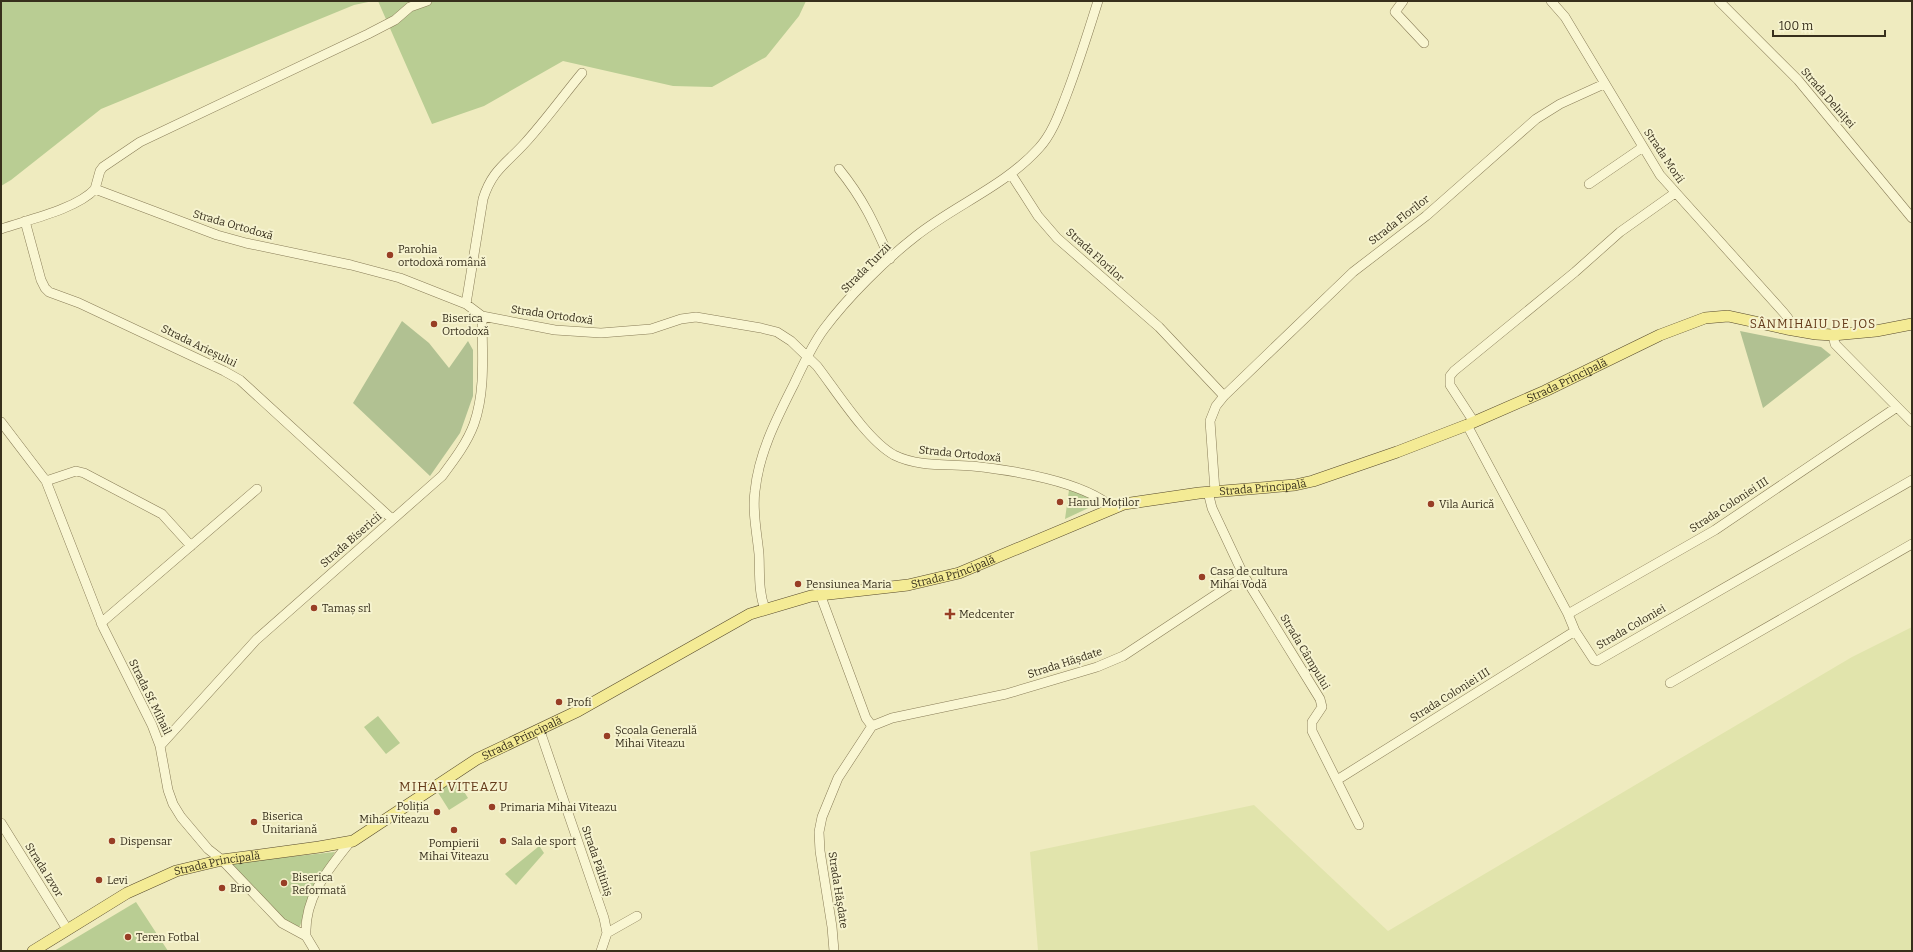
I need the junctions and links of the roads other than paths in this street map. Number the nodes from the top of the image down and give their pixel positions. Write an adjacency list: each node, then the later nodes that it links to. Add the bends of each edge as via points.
1 (427, 1): 13 (street, via 410,7 396,20 368,34 140,142 103,167)
2 (1098, 1): 11 (street, Strada Turzii, via 1080,61 1050,134)
3 (1402, 1): 6 (street, via 1395,12)
4 (1551, 1): 8 (street, Strada Morii, via 1565,17)
5 (1719, 1): 15 (street, Strada Delniței, via 1798,80)
6 (1424, 43)
7 (582, 73): 19 (street, via 525,143 492,176 483,199)
8 (1604, 84): 9 (street, Strada Morii); 25 (street, Strada Florilor, via 1560,104 1536,119 1426,216 1353,272)
9 (1643, 147): 12 (street); 14 (street, Strada Morii, via 1660,175)
10 (839, 169): 18 (street, via 857,190)
11 (1011, 174): 18 (street, Strada Turzii, via 916,236); 25 (street, Strada Florilor, via 1038,216 1057,238 1159,327)
12 (1589, 184)
13 (95, 189): 16 (street, via 78,203); 19 (street, Strada Ortodoxă, via 217,235 400,278)
14 (1675, 193): 22 (street, Strada Morii, via 1784,313 1788,318); 29 (street, Strada Coloniei, via 1620,232 1454,371 1450,376 1450,385)
15 (1912, 218)
16 (25, 221): 17 (street); 35 (street, Strada Arieșului, via 41,280 49,292 79,303 240,380)
17 (1, 228)
18 (890, 259): 24 (street, Strada Turzii, via 824,329)
19 (466, 304): 20 (street, Strada Ortodoxă)
20 (482, 316): 24 (street, Strada Ortodoxă, via 555,330 601,333 650,329 696,317 777,332); 35 (street, Strada Bisericii, via 479,406 474,425 459,453 442,476)
21 (1912, 324): 23 (main road, Strada Principală)
22 (1787, 329): 23 (main road, Strada Principală); 29 (main road, Strada Principală, via 1728,316 1694,321)
23 (1833, 335): 26 (street, via 1835,344)
24 (808, 356): 34 (street, Strada Ortodoxă, via 875,442 895,455 917,463 972,466 1062,483 1091,494); 40 (street, Strada Turzii, via 775,421 761,457 754,492 760,592)
25 (1224, 396): 33 (street, Strada Florilor, via 1216,406 1210,421)
26 (1897, 407): 28 (street); 41 (street, Strada Coloniei III, via 1716,530)
27 (1, 422): 31 (street, Strada Sf. Mihail)
28 (1912, 422)
29 (1471, 424): 33 (main road, Strada Principală, via 1314,481); 41 (street, Strada Coloniei)
30 (1912, 480): 43 (street, Strada Coloniei, via 1597,661 1591,659)
31 (46, 481): 37 (street, via 76,471 84,472 162,514); 42 (street, Strada Sf. Mihail)
32 (257, 489): 37 (street)
33 (1211, 492): 34 (main road, Strada Principală, via 1140,501); 38 (street, Strada Câmpului, via 1212,508)
34 (1113, 508): 39 (main road, Strada Principală, via 959,573 908,585)
35 (392, 519): 47 (street, Strada Bisericii, via 256,640)
36 (1912, 544): 44 (street)
37 (191, 546): 42 (street)
38 (1244, 576): 45 (street, Strada Hășdate, via 1123,656 1097,667 1006,694 892,718); 48 (street, Strada Câmpului, via 1320,699 1322,707 1312,722 1312,731)
39 (820, 594): 40 (main road, Strada Principală); 45 (street, via 866,718)
40 (764, 609): 46 (main road, Strada Principală, via 750,614)
41 (1568, 614): 43 (street, Strada Coloniei)
42 (101, 623): 47 (street, Strada Sf. Mihail)
43 (1575, 630): 48 (street, Strada Coloniei III)
44 (1670, 683)
45 (872, 726): 60 (street, Strada Hășdate, via 838,778 820,824 820,851)
46 (540, 731): 51 (main road, Strada Principală, via 477,760); 55 (street, Strada Păltiniș)
47 (160, 746): 52 (street, Strada Sf. Mihail, via 173,804 208,849)
48 (1337, 780): 50 (street, Strada Câmpului)
49 (1, 823): 54 (street, Strada Izvor)
50 (1359, 825)
51 (350, 842): 52 (main road, Strada Principală); 56 (street, via 323,876 313,896 306,919)
52 (222, 860): 54 (main road, Strada Principală, via 176,871 127,893); 56 (street, Strada Sf. Mihail, via 282,924)
53 (638, 916): 55 (street)
54 (67, 929): 57 (main road, Strada Principală)
55 (607, 933): 59 (street)
56 (306, 936): 58 (street)
57 (33, 951)
58 (315, 951)
59 (601, 951)
60 (834, 951)

